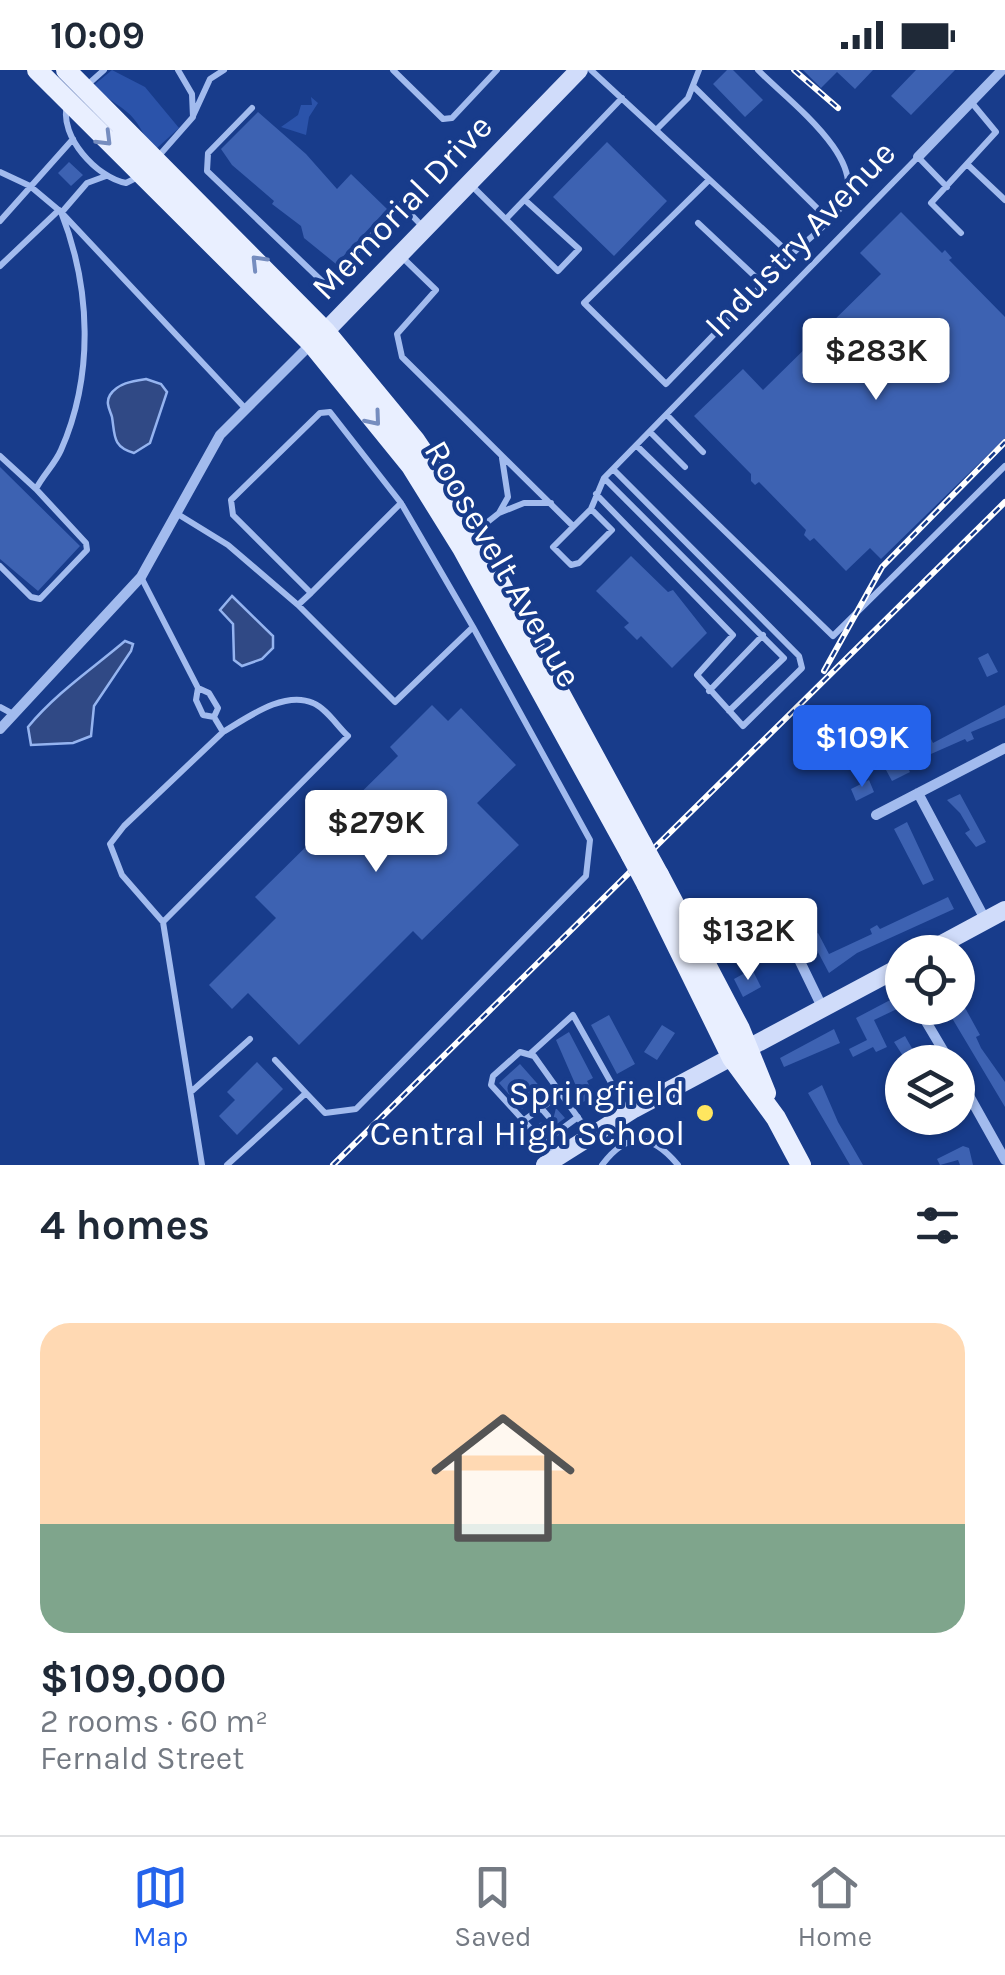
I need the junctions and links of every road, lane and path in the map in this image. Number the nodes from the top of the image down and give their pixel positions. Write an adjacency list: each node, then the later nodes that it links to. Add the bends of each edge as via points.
1 (37, 70): 14 (main road, Roosevelt Avenue)
2 (66, 70): 14 (main road, Roosevelt Avenue)
3 (104, 70): 14 (lane)
4 (178, 70): 18 (lane, via 192,94)
5 (224, 70): 18 (lane, via 210,79)
6 (393, 70): 7 (lane, via 443,119 452,118)
7 (497, 70)
8 (590, 70): 15 (lane)
9 (699, 70): 13 (lane)
10 (758, 70): 34 (lane, via 847,164 851,182)
11 (1002, 70): 16 (street, Industry Avenue)
12 (570, 73): 27 (main road, Memorial Drive)
13 (692, 86): 19 (lane); 34 (lane)
14 (77, 96): 20 (lane, via 65,112); 23 (main road, Roosevelt Avenue)
15 (622, 98): 19 (lane); 30 (lane)
16 (971, 102): 21 (street, Industry Avenue); 22 (lane, via 996,132)
17 (252, 108): 37 (lane, via 208,154 205,166 326,286 402,204)
18 (193, 117): 23 (lane)
19 (658, 128): 26 (lane)
20 (73, 139): 25 (lane); 28 (lane)
21 (918, 156): 29 (lane); 45 (lane, Industry Avenue)
22 (968, 165): 29 (lane); 31 (lane)
23 (148, 168): 25 (lane, via 126,183); 43 (main road, Roosevelt Avenue)
24 (0, 172): 28 (lane)
25 (106, 176): 32 (lane, via 87,183)
26 (709, 180): 40 (lane); 42 (lane, via 584,302 666,384)
27 (470, 183): 33 (lane); 37 (main road, Memorial Drive)
28 (30, 186): 32 (lane); 35 (lane)
29 (947, 187): 38 (lane, via 931,203)
30 (526, 200): 33 (lane); 33 (lane, via 579,249 558,271)
31 (1005, 200)
32 (60, 211): 41 (lane); 44 (lane); 55 (lane, via 79,284 84,370 68,435)
33 (506, 219)
34 (828, 219): 40 (lane)
35 (0, 221)
36 (698, 223): 42 (lane)
37 (426, 230): 39 (main road, Memorial Drive)
38 (961, 232)
39 (400, 256): 43 (main road, Memorial Drive); 48 (lane, via 436,290 397,334 402,357)
40 (791, 256): 42 (lane)
41 (0, 266)
42 (763, 284)
43 (319, 338): 44 (street); 63 (main road, Roosevelt Avenue, via 415,440); 79 (main road, Roosevelt Avenue, one-way to 79, via 438,508)
44 (244, 406): 60 (street)
45 (666, 415): 46 (lane, Industry Avenue); 49 (lane)
46 (650, 432): 47 (lane, Industry Avenue); 52 (lane)
47 (637, 446): 51 (lane, via 834,636); 53 (lane, Industry Avenue)
48 (497, 450): 58 (lane); 61 (lane, via 508,479)
49 (702, 452)
50 (0, 456): 55 (lane)
51 (1005, 466)
52 (685, 467)
53 (613, 469): 54 (lane, Industry Avenue); 72 (lane, via 800,656 802,668 743,726)
54 (604, 478): 56 (lane, Industry Avenue); 69 (lane)
55 (36, 489): 64 (lane, via 87,550 40,599)
56 (596, 494): 59 (lane, Industry Avenue); 70 (lane, via 733,635 698,675)
57 (401, 503): 66 (lane); 66 (lane, via 330,412 320,413 231,500 232,515); 68 (lane)
58 (552, 503): 61 (lane, via 524,503); 62 (lane)
59 (591, 508): 62 (lane); 62 (lane, via 612,530 571,565 554,547)
60 (176, 513): 65 (street); 67 (lane, via 228,545)
61 (499, 513): 63 (lane)
62 (574, 526)
63 (474, 532): 79 (main road, Roosevelt Avenue)
64 (0, 566)
65 (140, 577): 73 (street); 75 (lane, via 198,688 218,708 214,717)
66 (310, 592): 67 (lane)
67 (298, 604): 68 (lane, via 395,702)
68 (473, 627): 92 (lane, via 590,840 586,876 356,1109 325,1113)
69 (763, 636): 70 (lane); 72 (lane, via 784,658)
70 (709, 691): 72 (lane)
71 (0, 707): 73 (lane)
72 (729, 710)
73 (14, 715): 74 (street)
74 (0, 729)
75 (223, 732): 83 (lane, via 110,844 122,874); 83 (lane, via 294,700 314,703 348,736)
76 (1005, 748): 77 (street)
77 (918, 793): 78 (street); 82 (street)
78 (876, 815)
79 (637, 849): 89 (main road, Roosevelt Avenue, bridge)
80 (1005, 910): 82 (main road)
81 (776, 912): 86 (street)
82 (986, 920): 84 (main road)
83 (163, 922): 91 (lane)
84 (958, 935)
85 (885, 979): 86 (main road)
86 (823, 1009): 89 (main road)
87 (250, 1039): 91 (lane)
88 (530, 1053): 93 (lane); 96 (lane, via 573,1016); 99 (lane, via 520,1052 490,1080)
89 (741, 1053): 96 (main road); 107 (main road, Roosevelt Avenue)
90 (274, 1060): 92 (lane)
91 (192, 1092): 103 (lane)
92 (306, 1093): 104 (lane)
93 (562, 1093): 95 (lane); 98 (lane)
94 (975, 1106): 102 (street)
95 (541, 1108): 97 (lane); 99 (lane)
96 (628, 1112): 100 (main road)
97 (548, 1116)
98 (578, 1118): 100 (lane); 101 (lane, via 558,1128)
99 (523, 1121): 101 (lane)
100 (590, 1134): 101 (main road)
101 (548, 1154)
102 (1005, 1160)
103 (202, 1165)
104 (227, 1165)
105 (602, 1165): 106 (lane, via 648,1139)
106 (678, 1165)
107 (801, 1165)

